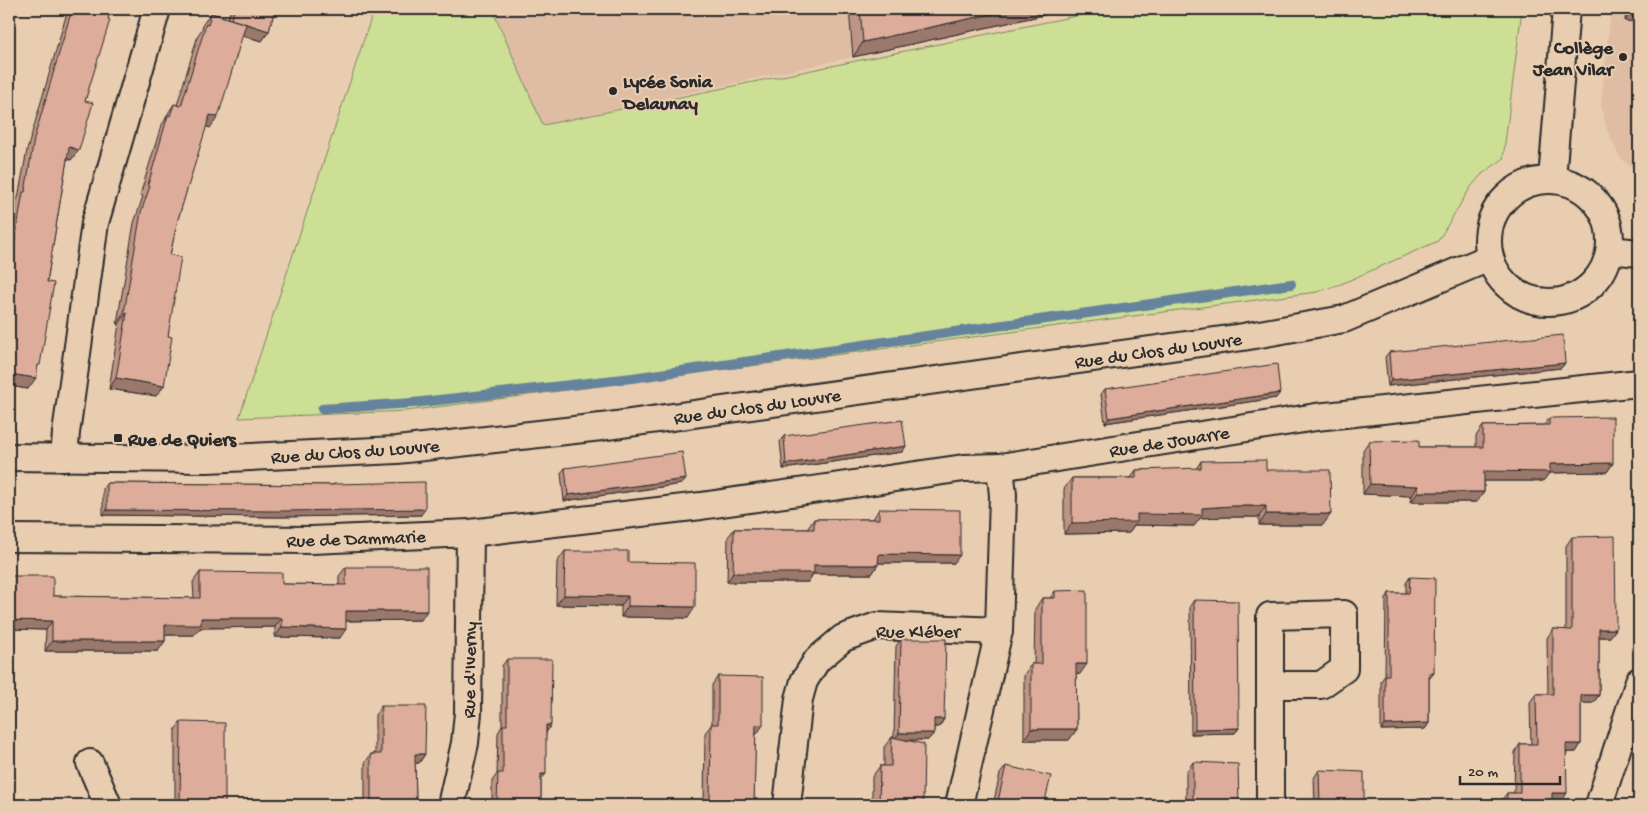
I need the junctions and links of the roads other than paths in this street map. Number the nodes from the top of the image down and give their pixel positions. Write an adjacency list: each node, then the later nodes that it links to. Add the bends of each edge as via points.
1 (157, 9): 9 (street, via 95,223)
2 (1566, 9): 3 (street)
3 (1552, 179): 4 (street, via 1572,183 1590,194 1603,210 1610,229); 6 (street, via 1533,181 1500,202 1491,220 1487,239)
4 (1610, 250): 5 (street); 6 (street, via 1604,270 1591,286 1573,298 1553,303 1532,300 1513,291 1498,277)
5 (1639, 253)
6 (1489, 258): 9 (street, Rue du Clos du Louvre, via 1344,319 1131,353 601,427 397,450 207,459)
7 (1639, 383): 10 (street, Rue de Jouarre, via 1316,417)
8 (9, 457): 9 (street, Rue du Clos du Louvre)
9 (64, 458)
10 (1000, 466): 11 (street, Rue de Jouarre, via 964,468); 14 (street)
11 (701, 506): 12 (street, Rue de Dammarie)
12 (470, 533): 13 (street, Rue de Dammarie, via 312,540); 19 (street, Rue d'Iverny, via 468,713 465,743)
13 (9, 538)
14 (999, 632): 20 (street, Rue Kléber, via 877,626 843,638 818,660 804,680); 21 (street)
15 (1639, 680): 23 (street)
16 (1272, 685): 22 (street)
17 (90, 763): 18 (street)
18 (108, 805)
19 (451, 805)
20 (787, 805)
21 (959, 805)
22 (1270, 805)
23 (1599, 805)

